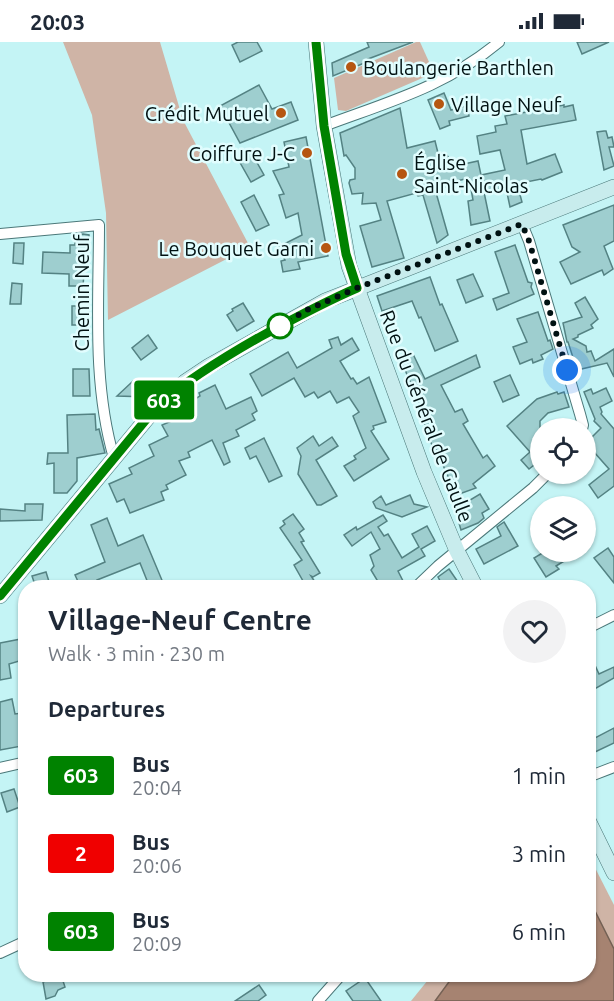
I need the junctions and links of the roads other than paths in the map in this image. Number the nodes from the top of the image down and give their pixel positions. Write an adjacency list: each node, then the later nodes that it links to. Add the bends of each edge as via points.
1 (316, 42): 3 (main road, Rue du Général de Gaulle)
2 (499, 42): 3 (street, via 438,83)
3 (324, 126): 7 (main road, Rue du Général de Gaulle, via 346,254)
4 (614, 187): 5 (main road)
5 (522, 224): 7 (main road); 8 (street)
6 (0, 234): 9 (street, Chemin Neuf, via 99,225 99,378)
7 (357, 288): 9 (main road, via 307,310 185,382 159,404); 11 (main road, Rue du Général de Gaulle, via 423,472)
8 (581, 418)
9 (114, 458): 14 (main road)
10 (537, 484): 11 (street)
11 (457, 551): 12 (street); 13 (main road, Rue du Général de Gaulle)
12 (424, 580)
13 (472, 580)
14 (0, 596)
15 (614, 615): 16 (street)
16 (596, 624)
17 (18, 764): 19 (street)
18 (614, 767): 20 (street)
19 (0, 768)
20 (596, 774)
21 (596, 836): 22 (main road)
22 (614, 873)
23 (18, 944): 24 (street)
24 (0, 953)
25 (335, 982): 26 (street)
26 (318, 1001)

